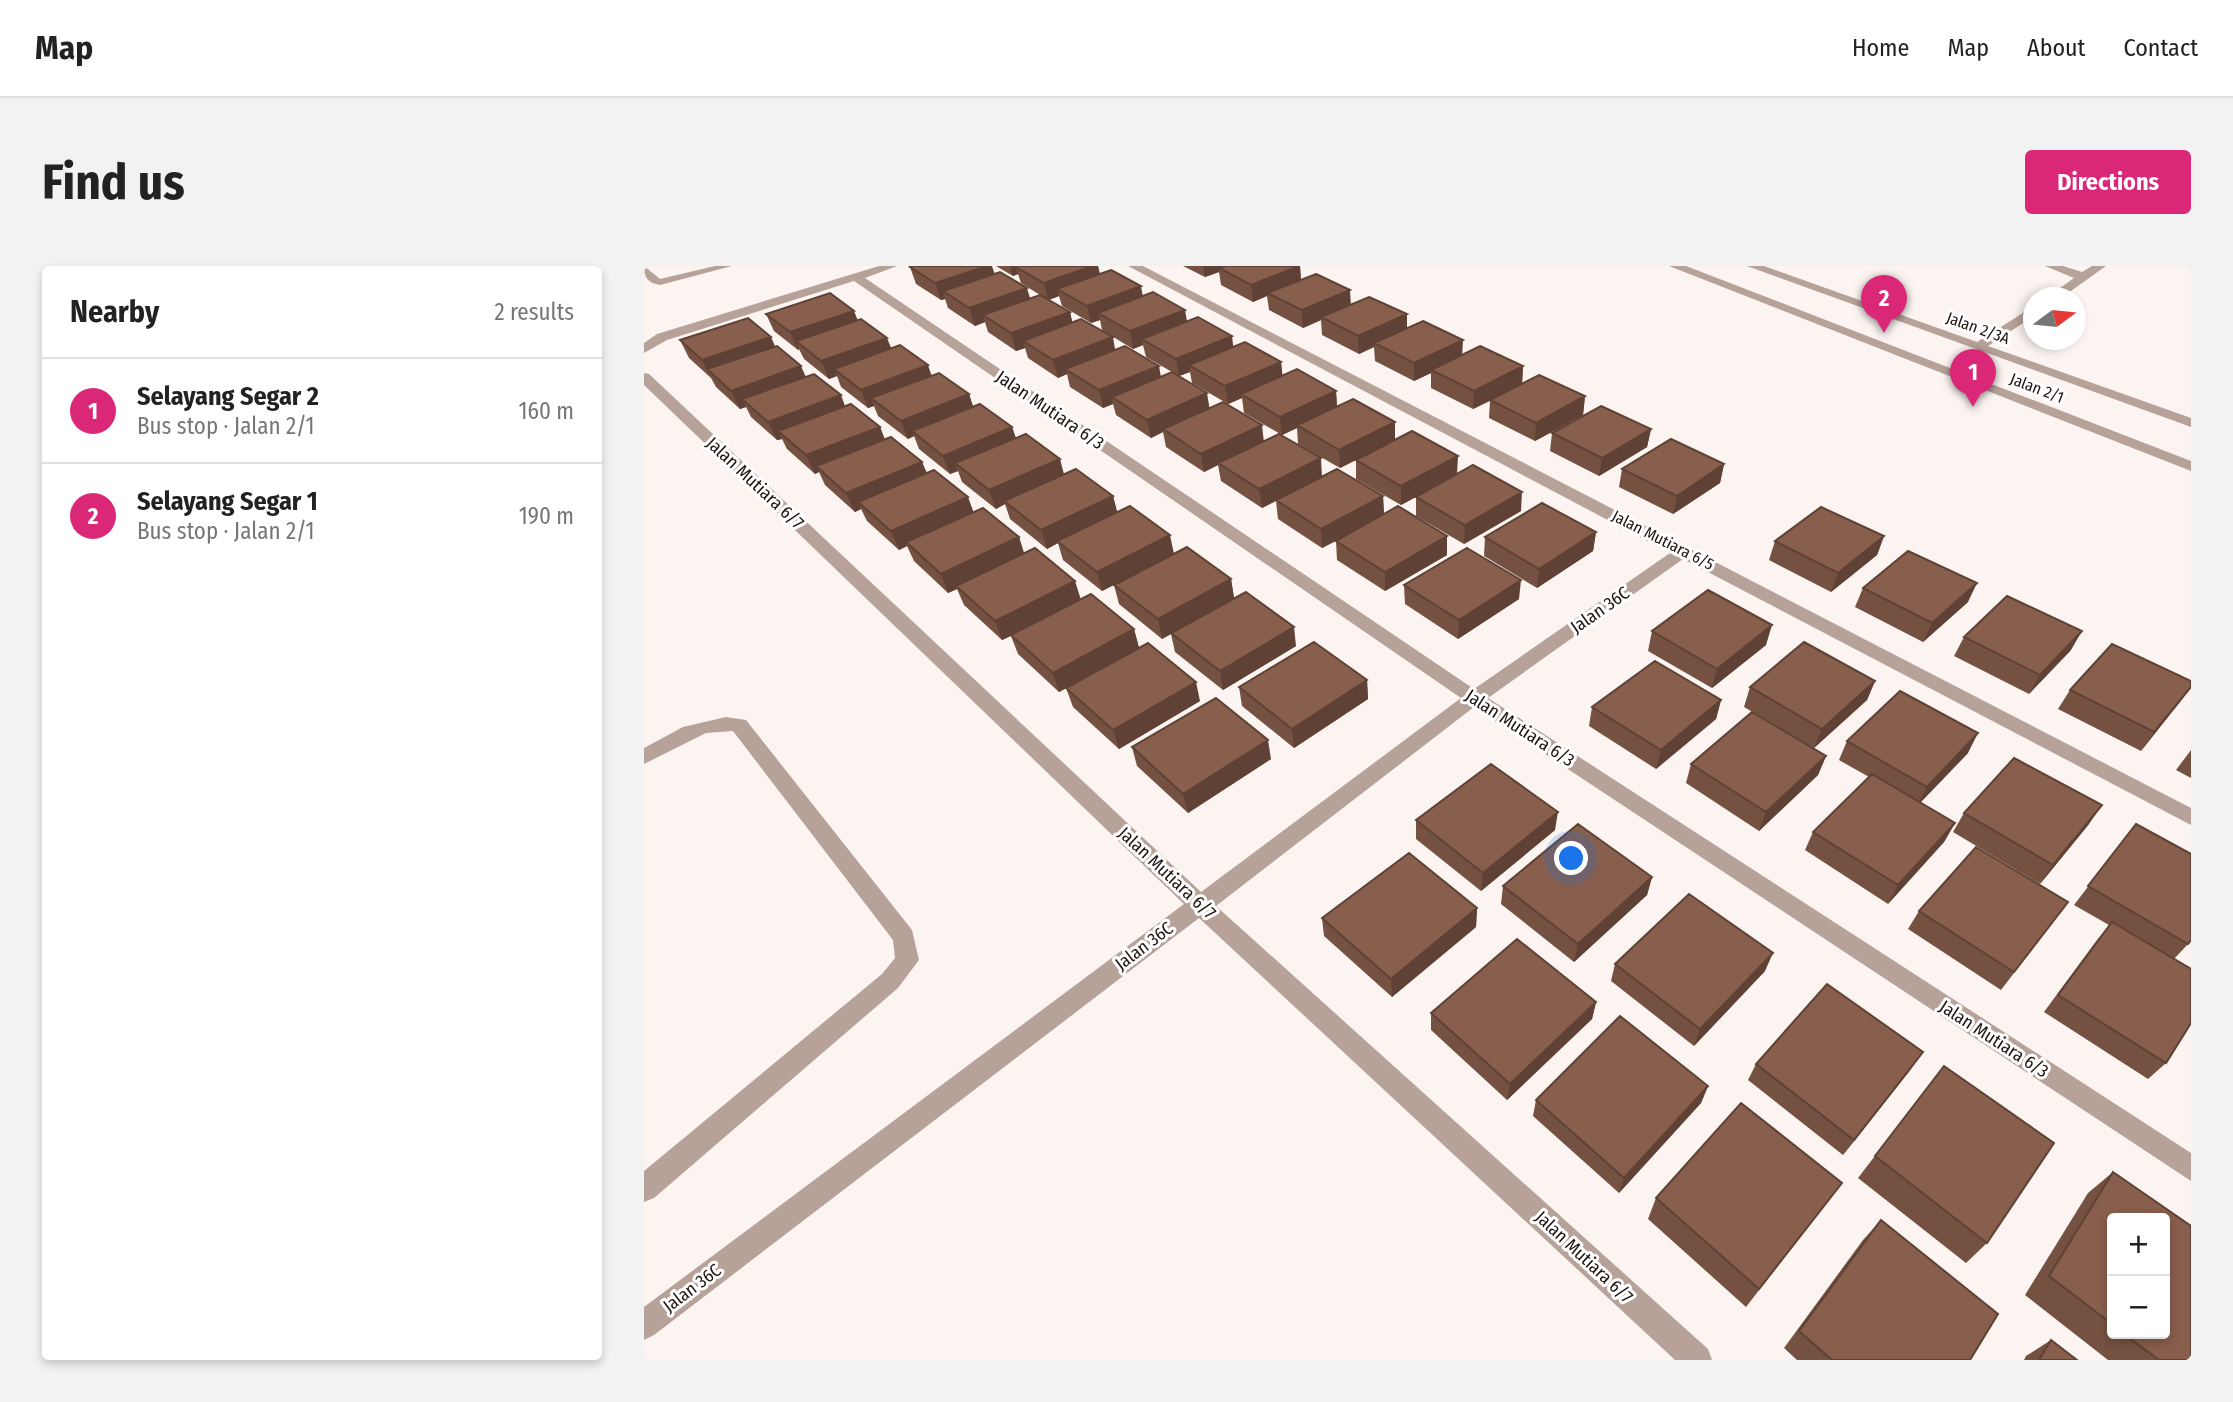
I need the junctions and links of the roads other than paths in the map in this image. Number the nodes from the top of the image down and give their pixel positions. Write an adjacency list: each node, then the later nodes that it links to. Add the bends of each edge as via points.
1 (727, 266): 8 (lane, via 660,282)
2 (891, 266): 9 (street)
3 (1134, 266): 18 (street, Jalan Mutiara 6/5)
4 (1675, 266): 17 (street, Jalan 2/1)
5 (1753, 266): 13 (street, Jalan 2/3A)
6 (2051, 266): 10 (street)
7 (2100, 266): 10 (street)
8 (644, 270)
9 (855, 277): 14 (street, via 662,337); 19 (street, Jalan Mutiara 6/3)
10 (2084, 277): 11 (street)
11 (2069, 287)
12 (2023, 317): 13 (street)
13 (1978, 347): 16 (street, Jalan 2/3A)
14 (644, 349)
15 (644, 377): 22 (street, Jalan Mutiara 6/7)
16 (2191, 423)
17 (2191, 466)
18 (1684, 551): 19 (street, Jalan 36C); 21 (street, Jalan Mutiara 6/5)
19 (1474, 698): 22 (street, Jalan 36C); 23 (street, Jalan Mutiara 6/3)
20 (644, 757): 24 (street, via 696,729 721,721 739,725 904,937 907,960 890,981)
21 (2191, 817)
22 (1199, 904): 25 (street, Jalan 36C); 26 (street, Jalan Mutiara 6/7)
23 (2191, 1168)
24 (644, 1189)
25 (644, 1325)
26 (1697, 1360)

